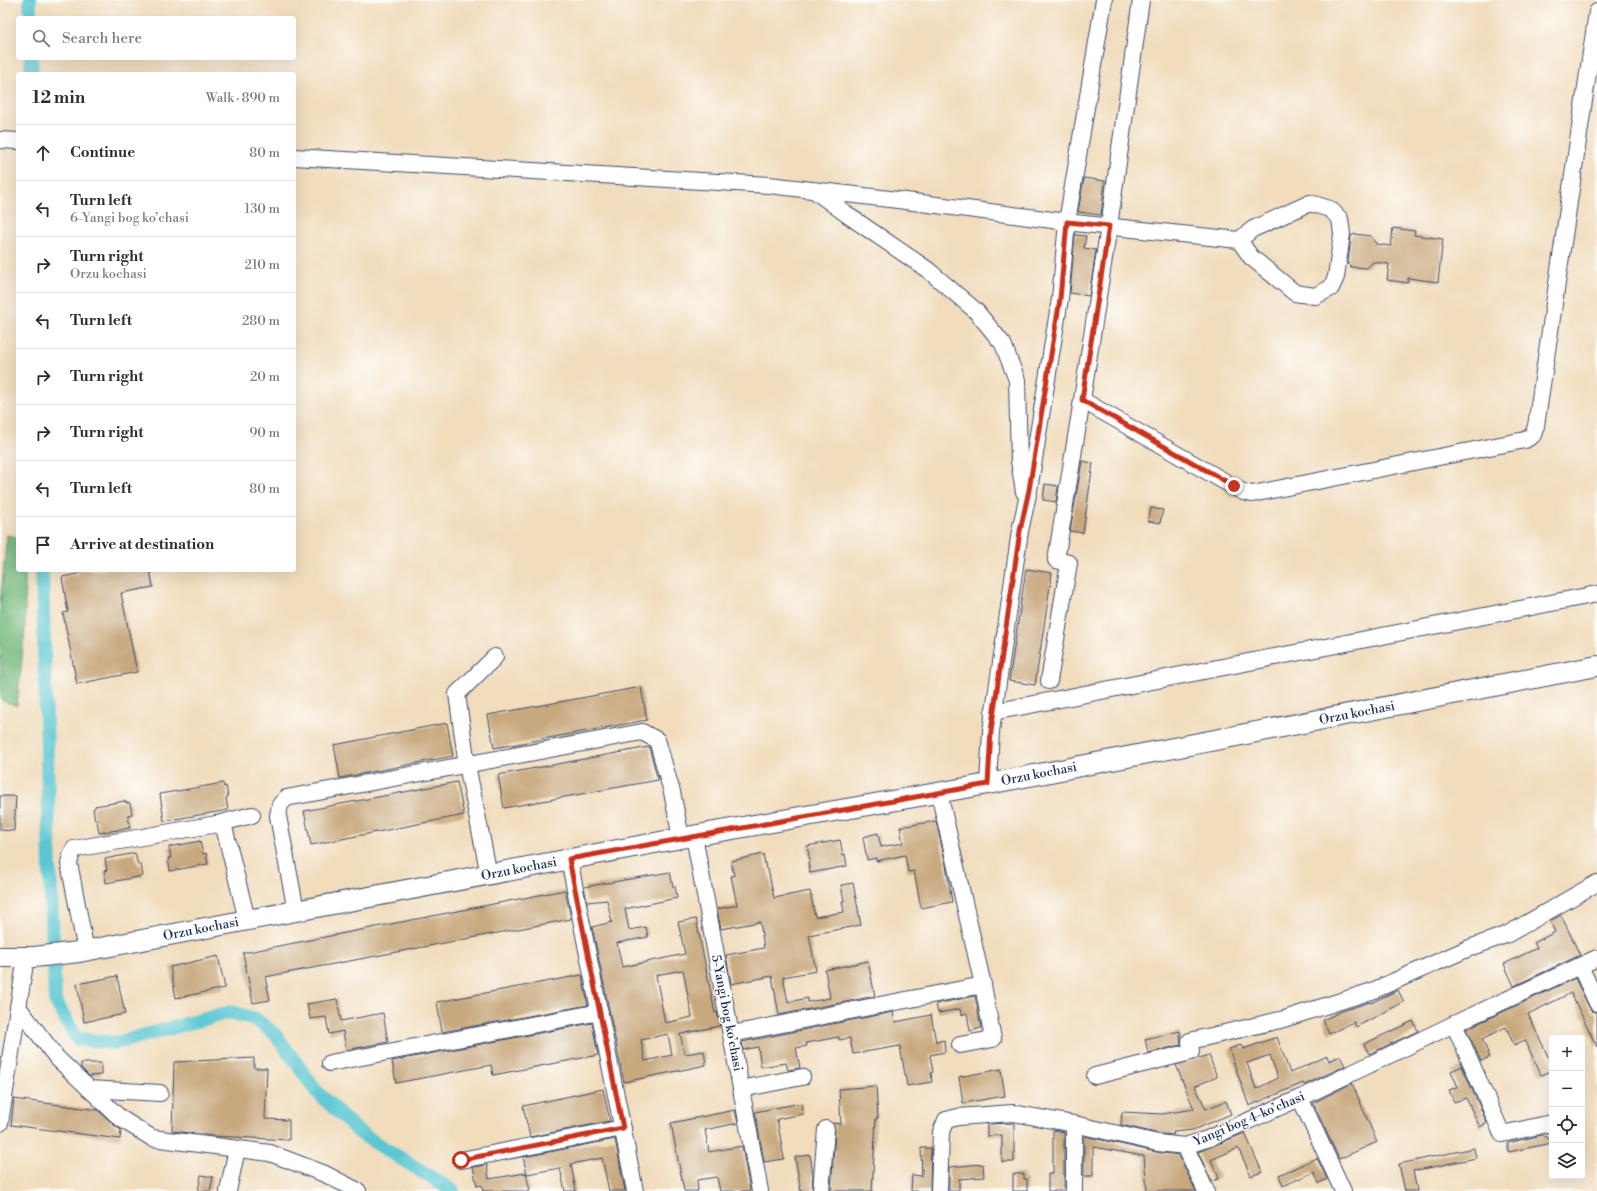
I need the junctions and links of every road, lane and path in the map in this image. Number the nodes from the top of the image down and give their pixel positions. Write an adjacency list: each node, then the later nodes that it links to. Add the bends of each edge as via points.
1 (1104, 0): 6 (street)
2 (1141, 0): 7 (street)
3 (1597, 12): 9 (street, via 1536,426 1528,439 1252,494 1243,492)
4 (296, 157): 5 (street, via 769,185)
5 (815, 191): 6 (street); 10 (street, via 928,270 976,311 1003,344 1017,380 1019,461)
6 (1067, 222): 7 (street); 10 (street, via 1060,299)
7 (1109, 226): 8 (street); 9 (street)
8 (1239, 240): 8 (street, via 1250,257 1296,293 1315,296 1330,288 1336,277 1342,234 1340,219 1330,209 1310,203 1253,229)
9 (1082, 400): 14 (street, via 1056,560 1069,562)
10 (1026, 504): 15 (street)
11 (1597, 594): 15 (street)
12 (495, 657): 16 (street, via 457,694)
13 (1597, 666): 17 (main road, Orzu kochasi)
14 (1049, 681)
15 (993, 712): 17 (street)
16 (466, 765): 21 (street, 5-Yangi bog koʼchasi, via 642,732 657,740); 23 (street); 25 (street, 5-Yangi bog koʼchasi, via 286,798 280,805 278,816)
17 (988, 784): 18 (main road, Orzu kochasi)
18 (939, 793): 21 (main road, Orzu kochasi); 32 (street)
19 (252, 815): 20 (street)
20 (217, 824): 26 (street, via 225,830); 27 (street, via 74,850 69,863)
21 (688, 837): 22 (main road, Orzu kochasi); 37 (street, 5-Yangi bog koʼchasi)
22 (569, 859): 23 (main road, Orzu kochasi); 35 (street)
23 (489, 875): 25 (main road, Orzu kochasi)
24 (1597, 883): 40 (street, via 1508,934 1467,949 1372,991 1284,1019 1190,1040 1191,1052)
25 (296, 911): 26 (main road, Orzu kochasi)
26 (247, 920): 27 (main road, Orzu kochasi)
27 (82, 951): 28 (main road, Orzu kochasi)
28 (30, 957): 29 (main road, Orzu kochasi); 34 (street)
29 (0, 958)
30 (1597, 958): 31 (street, Yangi bog 4-koʼchasi)
31 (1580, 966): 33 (street); 36 (street, Yangi bog 4-koʼchasi)
32 (983, 985): 37 (street); 38 (street, via 992,1039)
33 (1597, 1003)
34 (18, 1007): 42 (street, via 57,1058); 46 (street)
35 (600, 1012): 39 (street); 49 (street)
36 (1454, 1024): 45 (street, Yangi bog 4-koʼchasi); 48 (street, via 1502,1134)
37 (731, 1034): 43 (street, 5-Yangi bog koʼchasi)
38 (960, 1045)
39 (330, 1063)
40 (1094, 1076)
41 (802, 1077): 43 (street)
42 (90, 1089): 44 (street); 52 (street, via 120,1118 152,1138)
43 (741, 1089): 57 (street, 5-Yangi bog koʼchasi)
44 (160, 1093)
45 (1300, 1098): 51 (street, Yangi bog 4-koʼchasi, via 1207,1139); 62 (street)
46 (0, 1124)
47 (1074, 1124): 51 (street, Yangi bog 4-koʼchasi, via 1158,1143); 59 (street, Yangi bog 4-koʼchasi, via 1013,1114 946,1120 941,1132); 60 (street)
48 (1549, 1125)
49 (623, 1128): 53 (street); 56 (street)
50 (826, 1129): 58 (street)
51 (1185, 1146): 61 (street)
52 (237, 1149): 54 (street); 55 (street, via 270,1154 325,1174)
53 (461, 1160)
54 (228, 1191)
55 (358, 1191)
56 (635, 1191)
57 (760, 1191)
58 (821, 1191)
59 (939, 1191)
60 (1074, 1191)
61 (1206, 1191)
62 (1343, 1191)

